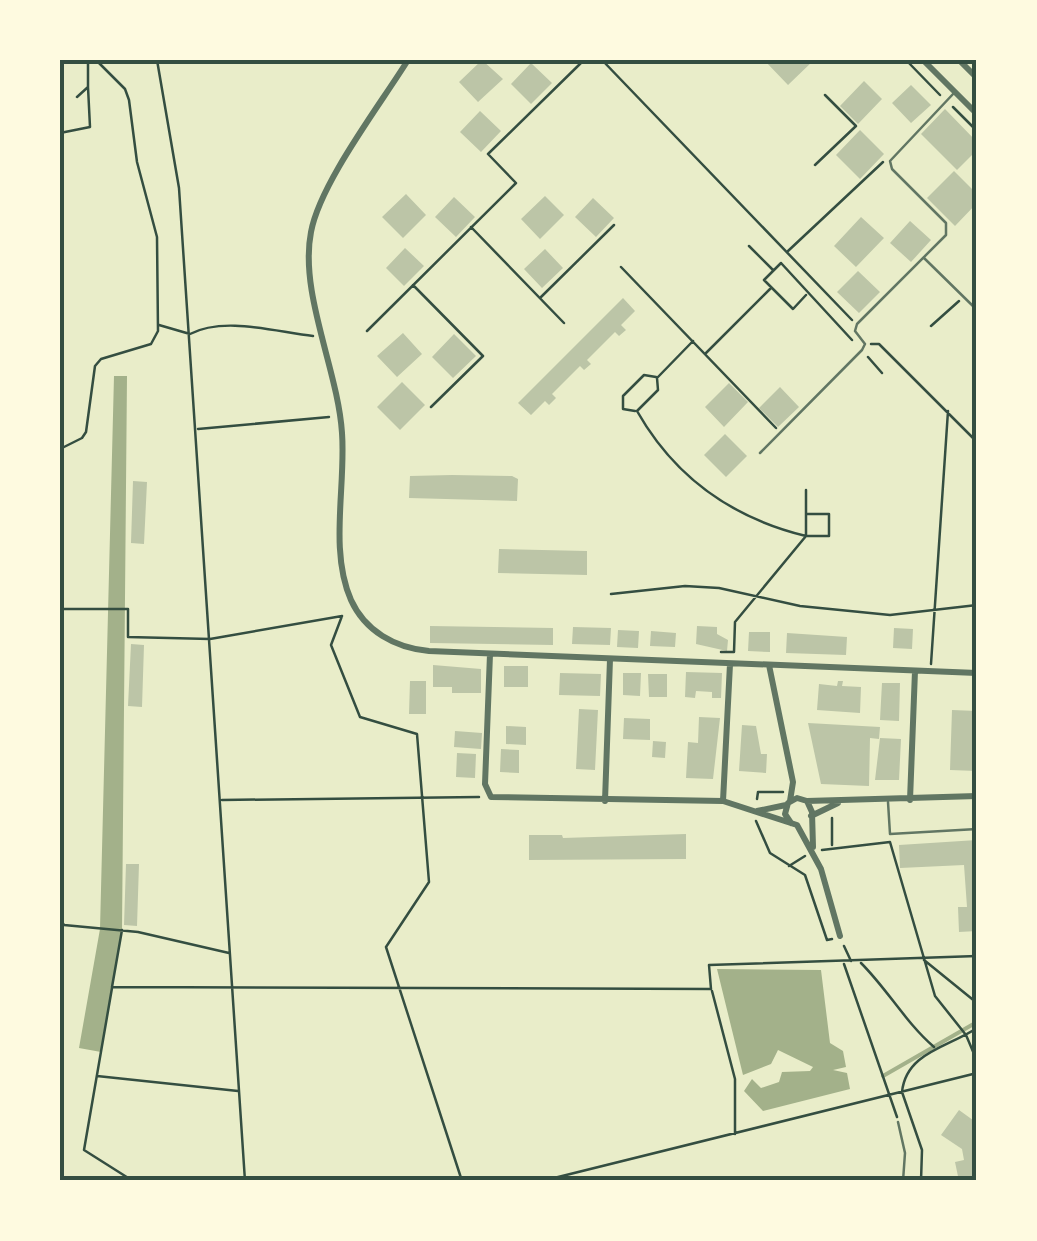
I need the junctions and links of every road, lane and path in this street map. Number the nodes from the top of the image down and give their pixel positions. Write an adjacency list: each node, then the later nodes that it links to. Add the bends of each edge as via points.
1 (88, 60): 10 (path)
2 (96, 60): 34 (path, via 129,100 156,237)
3 (158, 60): 38 (path, via 179,188)
4 (408, 60): 39 (street, via 312,226 310,270)
5 (584, 60): 21 (path, via 488,154 516,183)
6 (602, 60): 16 (path)
7 (923, 60): 11 (street)
8 (959, 60): 9 (street)
9 (977, 78)
10 (88, 87): 13 (path); 15 (path, via 90,127)
11 (955, 92): 14 (street); 18 (lane)
12 (825, 95): 19 (path, via 856,126)
13 (77, 97)
14 (977, 114)
15 (60, 132)
16 (682, 142): 17 (path); 23 (path)
17 (674, 148)
18 (890, 161): 23 (path, via 880,162); 24 (lane, via 946,223 946,235)
19 (815, 165)
20 (614, 225): 31 (path)
21 (472, 227): 27 (path); 31 (path)
22 (748, 246): 26 (path)
23 (788, 251): 35 (path)
24 (923, 258): 30 (lane); 35 (lane)
25 (621, 267): 40 (path)
26 (774, 271): 28 (path, via 764,280); 29 (path, via 781,263 810,292)
27 (413, 285): 37 (path); 46 (path, via 483,356)
28 (772, 288): 29 (path, via 793,309); 43 (path)
29 (806, 296): 42 (path)
30 (963, 296): 32 (lane); 36 (path)
31 (540, 298): 33 (path)
32 (977, 310)
33 (564, 323)
34 (158, 324): 38 (path); 53 (path, via 151,344 95,366 86,432)
35 (857, 324): 41 (lane)
36 (931, 326)
37 (367, 331)
38 (190, 334): 39 (path, via 256,327); 50 (path)
39 (324, 335): 49 (street)
40 (693, 341): 43 (path); 45 (path)
41 (865, 344): 42 (lane); 48 (path, via 879,344)
42 (862, 350): 44 (path); 51 (lane)
43 (705, 354): 51 (path)
44 (882, 373)
45 (657, 378): 47 (path, via 658,390); 47 (path, via 644,375 622,396 623,409)
46 (431, 407)
47 (636, 411): 57 (path, via 667,455 708,495 759,523)
48 (948, 411): 52 (path); 62 (path)
49 (341, 415): 50 (path); 64 (street, via 343,568 358,613 404,647)
50 (196, 429): 63 (path)
51 (781, 432): 54 (lane)
52 (977, 442)
53 (60, 450)
54 (760, 454)
55 (806, 490): 56 (path)
56 (806, 514): 57 (path); 57 (path, via 829,514 829,536)
57 (806, 536): 59 (path)
58 (611, 594): 59 (path, via 685,586)
59 (756, 596): 62 (path, via 861,614); 66 (path, via 735,622 734,652 721,652)
60 (977, 605): 62 (path)
61 (60, 609): 63 (path, via 128,609 128,637)
62 (934, 610): 70 (path)
63 (210, 639): 75 (path, via 342,616 331,645 360,717 418,734); 76 (path)
64 (490, 654): 65 (street); 74 (street, via 485,784)
65 (610, 659): 66 (street); 80 (street)
66 (720, 663): 67 (street)
67 (730, 664): 68 (street); 82 (street)
68 (769, 665): 69 (street); 72 (street)
69 (915, 671): 70 (street); 79 (street)
70 (931, 672): 71 (street)
71 (977, 674)
72 (793, 782): 77 (street); 83 (street); 84 (path, via 782,784 784,792 758,792)
73 (977, 796): 79 (street)
74 (491, 797): 75 (path); 80 (street)
75 (423, 798): 76 (path); 104 (path, via 430,882 386,946)
76 (221, 800): 95 (path)
77 (806, 800): 81 (street); 83 (street); 86 (street)
78 (888, 800): 79 (street); 81 (street); 88 (lane, via 890,834)
79 (910, 800)
80 (606, 801): 82 (street)
81 (844, 801): 86 (street)
82 (723, 802): 84 (street)
83 (788, 803): 84 (street); 87 (street, via 785,814)
84 (755, 811): 87 (street); 91 (path, via 767,849)
85 (832, 813): 89 (path)
86 (811, 817): 87 (street); 90 (street)
87 (794, 825): 90 (street)
88 (977, 829)
89 (832, 846): 90 (path); 97 (path, via 890,842)
90 (814, 853): 91 (path); 94 (street)
91 (789, 866): 94 (path, via 805,875 827,940)
92 (60, 920): 93 (path)
93 (122, 930): 95 (path); 101 (path)
94 (840, 936): 98 (path)
95 (231, 953): 103 (path)
96 (977, 956): 97 (path)
97 (923, 959): 99 (path); 105 (path); 107 (path, via 935,996)
98 (852, 962): 99 (path); 100 (path)
99 (860, 962): 108 (path)
100 (843, 963): 102 (path, via 709,965); 114 (path)
101 (112, 986): 103 (path); 111 (path)
102 (712, 989): 104 (path); 116 (path, via 735,1080)
103 (233, 990): 104 (path); 112 (path)
104 (402, 990): 119 (path)
105 (977, 1003)
106 (977, 1028): 107 (path)
107 (966, 1036): 108 (path); 109 (path)
108 (936, 1048): 113 (path, via 909,1070)
109 (977, 1061)
110 (977, 1073): 113 (path)
111 (97, 1076): 112 (path); 117 (path, via 84,1150)
112 (240, 1092): 118 (path)
113 (902, 1092): 114 (path); 122 (path, via 922,1150)
114 (888, 1094): 115 (path); 116 (path)
115 (898, 1122): 121 (lane)
116 (735, 1134): 120 (path)
117 (133, 1181)
118 (245, 1181)
119 (462, 1181)
120 (542, 1181)
121 (903, 1181)
122 (921, 1181)

